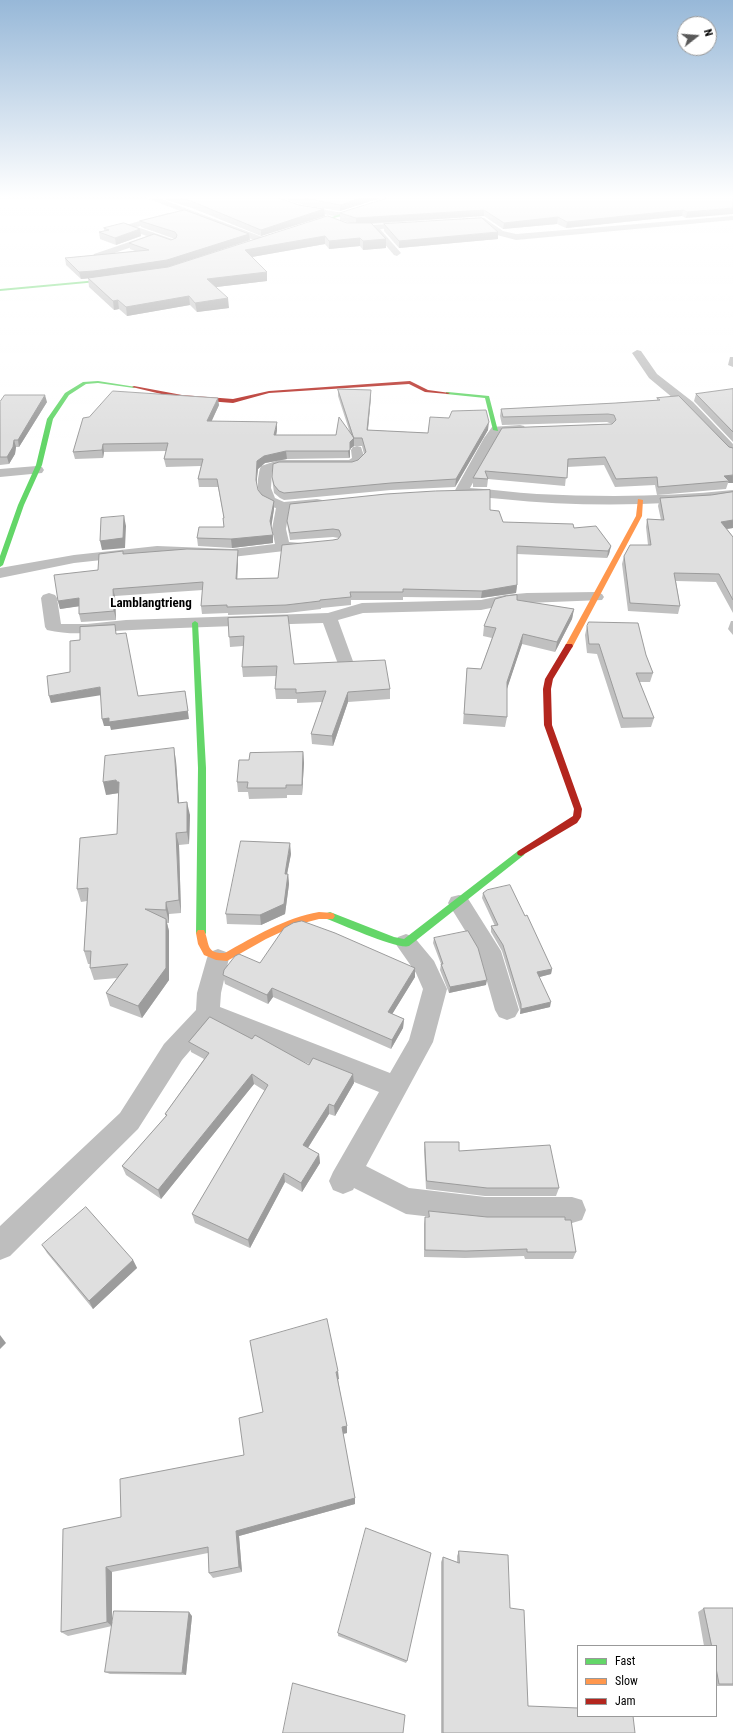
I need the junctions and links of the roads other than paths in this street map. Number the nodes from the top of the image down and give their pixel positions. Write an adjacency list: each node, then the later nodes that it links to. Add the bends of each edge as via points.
1 (131, 277): 2 (street)
2 (0, 290)
3 (636, 353): 7 (street, via 653,376 689,405)
4 (534, 429): 5 (street)
5 (496, 430): 8 (street, via 486,397 426,391 410,382 269,392 233,401 182,397 118,384 85,383 67,394 50,419); 10 (street)
6 (358, 450): 15 (street, via 359,460 352,464 279,464 266,469 264,489 268,501)
7 (733, 451)
8 (37, 470): 9 (street); 18 (street, via 21,505)
9 (0, 473)
10 (461, 492): 11 (street); 13 (street, via 537,498)
11 (446, 493)
12 (733, 494): 13 (street, via 704,498)
13 (640, 500): 20 (street, via 639,516)
14 (332, 502): 15 (street)
15 (283, 506): 17 (street, via 279,529)
16 (311, 544): 17 (street)
17 (283, 547): 19 (street, via 232,553 157,550 74,559)
18 (0, 565)
19 (0, 573)
20 (596, 597): 22 (street, via 505,600 495,604 362,608); 25 (street, via 549,679 547,689 548,725 578,809 578,817 524,851)
21 (49, 598): 23 (street, via 53,627 62,629)
22 (329, 618): 23 (street); 24 (street)
23 (195, 623): 27 (street, via 202,768 201,943 206,952)
24 (346, 664)
25 (459, 903): 26 (street); 28 (street, via 490,951)
26 (406, 943): 27 (street, via 323,914 286,924 227,957); 30 (street, via 426,968 435,989 420,1042)
27 (218, 958): 29 (street, via 209,993)
28 (507, 1010)
29 (208, 1013): 30 (street); 32 (street, via 173,1052 129,1120)
30 (396, 1087): 31 (street, via 346,1176 406,1201 485,1210)
31 (572, 1210)
32 (0, 1246)

